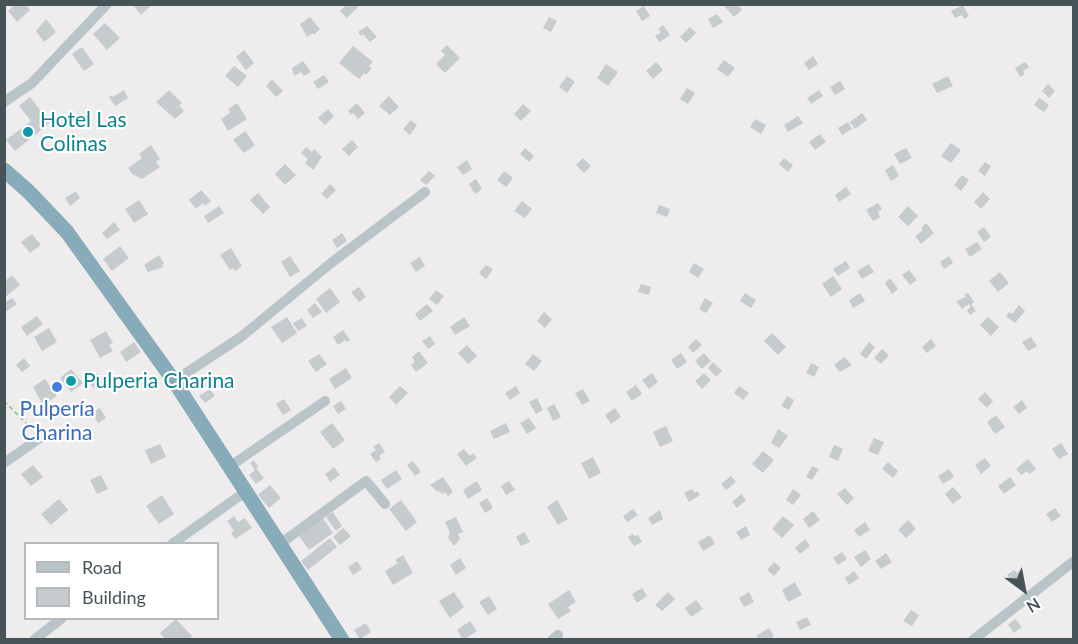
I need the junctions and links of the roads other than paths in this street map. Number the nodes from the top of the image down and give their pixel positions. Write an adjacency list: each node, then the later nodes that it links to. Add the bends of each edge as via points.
1 (107, 4): 2 (street, via 32,83)
2 (4, 102)
3 (4, 170): 5 (highway, via 67,232)
4 (425, 192): 5 (street, via 241,337)
5 (174, 381): 9 (highway)
6 (325, 400): 9 (street)
7 (40, 438): 8 (street)
8 (4, 463)
9 (230, 467): 10 (highway)
10 (245, 492): 12 (street); 13 (highway)
11 (385, 504): 13 (street, via 366,481)
12 (172, 542)
13 (280, 544): 17 (highway)
14 (1074, 561): 18 (street)
15 (59, 620): 16 (street)
16 (34, 639)
17 (342, 639)
18 (974, 639)

